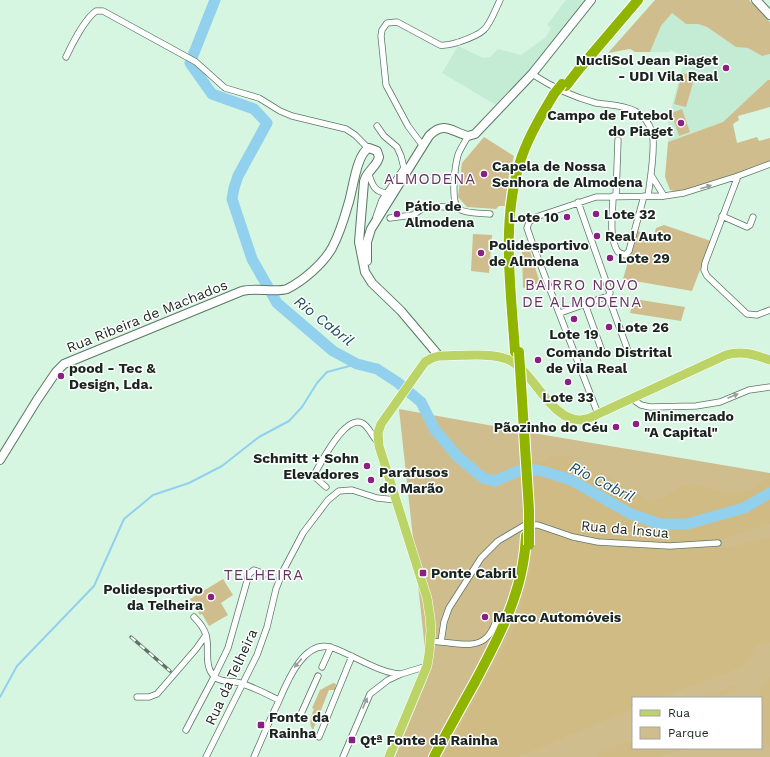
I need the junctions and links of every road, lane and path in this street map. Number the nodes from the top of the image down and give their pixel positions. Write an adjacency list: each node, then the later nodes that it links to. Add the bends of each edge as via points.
1 (500, 0): 13 (street, via 484,31 472,38 446,46 397,22 388,23 383,27 381,36 386,85)
2 (591, 0): 8 (main road)
3 (631, 0): 9 (highway)
4 (638, 0): 9 (highway)
5 (756, 0): 6 (main road)
6 (770, 15)
7 (66, 57): 14 (street, via 92,15 96,11 104,11 191,59 225,88 259,98 292,116 347,130)
8 (532, 74): 11 (main road, via 474,135); 18 (street, via 571,95 630,109 640,114 648,123 652,134)
9 (564, 85): 37 (highway, bridge, via 531,148 518,189 513,229)
10 (377, 126): 16 (street, via 397,147)
11 (468, 136): 13 (main road, via 449,128 440,128 432,133); 25 (street, via 457,158)
12 (618, 140): 21 (street)
13 (422, 146): 16 (main road)
14 (368, 148): 17 (main road, via 376,150 379,157); 45 (main road, Rua Ribeira de Machados, via 358,167 331,250 308,274 289,289 242,291 63,365 37,400)
15 (770, 164): 19 (street)
16 (405, 171): 20 (street); 30 (main road)
17 (368, 172): 20 (street, via 376,189); 31 (main road, via 364,182 359,244)
18 (651, 175): 22 (street); 23 (street)
19 (738, 176): 23 (street, one-way to 19, via 694,191); 27 (street)
20 (387, 193): 30 (street, via 380,203)
21 (615, 196): 22 (street); 22 (street, via 612,232 618,252 625,255 629,251); 24 (street, via 596,197)
22 (646, 196): 23 (street)
23 (666, 196)
24 (578, 202): 32 (street, via 610,292); 35 (street, via 536,217 527,226)
25 (455, 204): 26 (street, via 462,210); 29 (street, via 446,207 425,206 414,214)
26 (490, 214)
27 (722, 216): 28 (street, via 748,227); 34 (street, via 705,263 705,273 747,314 757,315)
28 (753, 217)
29 (390, 218)
30 (375, 223): 31 (main road, via 366,246)
31 (368, 278): 39 (main road, via 401,311)
32 (608, 296): 33 (street); 36 (street)
33 (584, 304): 35 (street); 38 (street)
34 (770, 310)
35 (560, 313): 43 (street)
36 (627, 348)
37 (517, 352): 49 (highway, bridge); 49 (highway, bridge, via 530,510)
38 (603, 354)
39 (439, 356): 43 (main road, via 493,356 506,359 521,369 563,414 581,420); 44 (main road, via 429,359 422,366 378,430)
40 (770, 360): 42 (main road, via 746,353 730,354)
41 (770, 387): 42 (street, one-way to 41, via 650,407 696,406 720,402 748,390)
42 (632, 399): 43 (main road)
43 (598, 414)
44 (378, 442): 46 (street, via 363,423 355,422 346,428 335,440 315,473 316,478); 47 (main road)
45 (0, 460)
46 (326, 488)
47 (396, 500): 54 (main road, via 427,598); 63 (street, Rua da Telheira, via 346,490 336,493 328,500 303,533 283,571 267,628)
48 (718, 543): 55 (street, Rua da Ínsua, via 670,546 598,542 573,537 538,525 525,525 498,541 481,558 449,608)
49 (527, 545): 73 (highway, via 506,621); 74 (highway, via 522,589 508,629)
50 (265, 574): 62 (street, via 254,570 249,574 229,645)
51 (499, 615): 55 (street, via 483,641 468,644)
52 (194, 617): 53 (street)
53 (206, 635): 62 (street, via 208,663); 64 (street, via 157,694)
54 (430, 641): 55 (street); 58 (main road)
55 (441, 642)
56 (331, 647): 57 (street); 59 (street); 65 (street, one-way to 65, via 317,647 302,658 293,670)
57 (352, 656): 60 (street, via 386,671); 68 (street)
58 (427, 666): 60 (street); 72 (main road)
59 (322, 667)
60 (401, 674): 71 (street, one-way to 60, via 368,696 385,682)
61 (318, 676): 66 (street)
62 (214, 677): 63 (street); 67 (street)
63 (243, 684): 65 (street); 69 (street, Rua da Telheira)
64 (137, 697)
65 (279, 700): 70 (street)
66 (301, 714)
67 (186, 730)
68 (319, 737)
69 (206, 757)
70 (254, 757)
71 (343, 757)
72 (389, 757)
73 (433, 757)
74 (439, 757)

